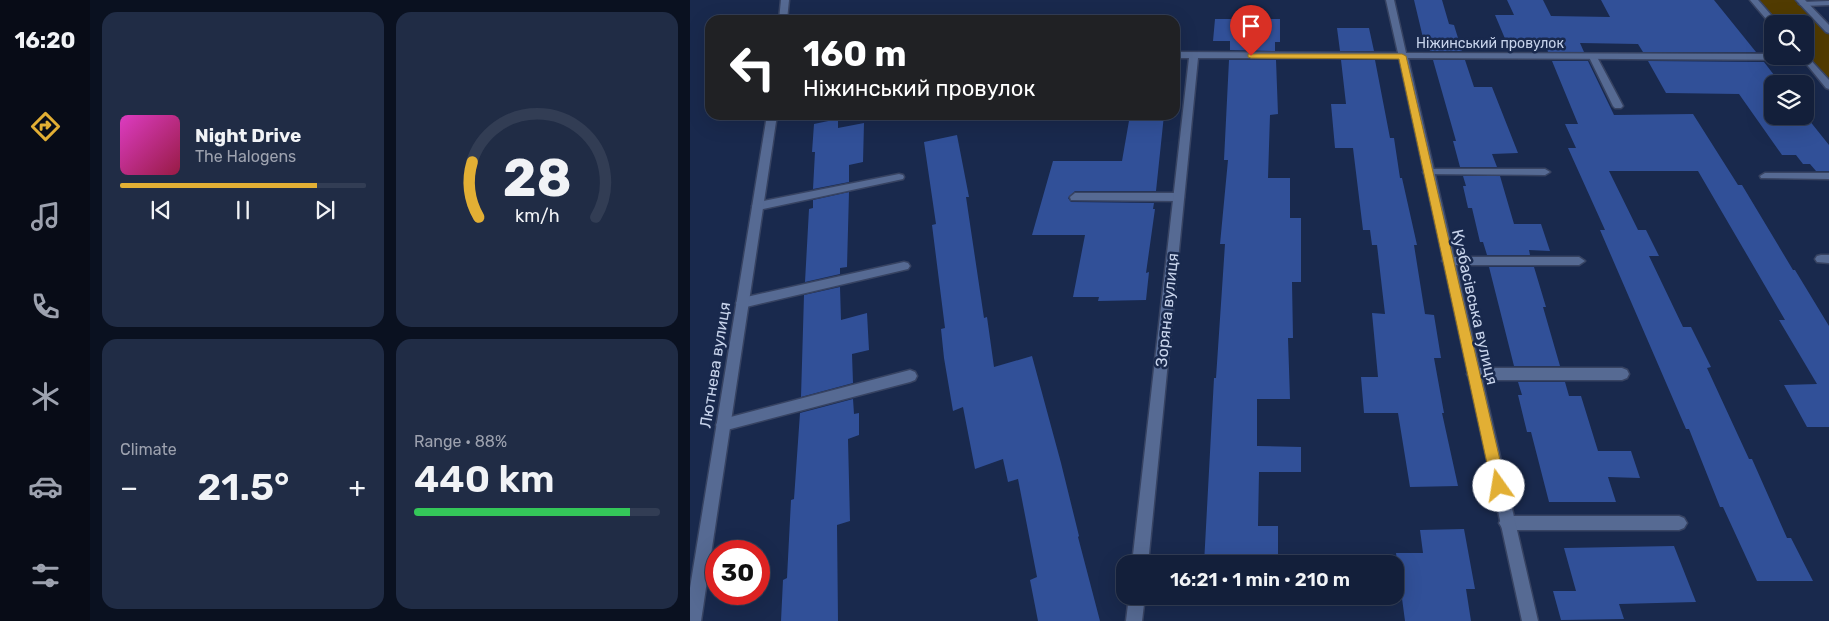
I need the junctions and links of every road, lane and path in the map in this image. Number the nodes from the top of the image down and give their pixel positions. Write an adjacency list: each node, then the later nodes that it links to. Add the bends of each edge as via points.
1 (785, 0): 6 (street)
2 (1390, 0): 11 (street, Кузбасівська вулиця)
3 (1754, 0): 7 (street)
4 (1802, 2): 5 (street); 8 (street)
5 (1829, 3)
6 (784, 15)
7 (1767, 15)
8 (1829, 30)
9 (1180, 56): 10 (street, Ніжинський провулок)
10 (1194, 56): 11 (street, Ніжинський провулок); 24 (street, Зоряна вулиця)
11 (1402, 56): 12 (street, Ніжинський провулок); 18 (street, Кузбасівська вулиця)
12 (1593, 57): 13 (street, Ніжинський провулок); 16 (street)
13 (1764, 57)
14 (1811, 65): 15 (street)
15 (1829, 86)
16 (1618, 106)
17 (771, 120): 25 (street, Лютнева вулиця)
18 (1428, 172): 19 (street); 26 (street, Кузбасівська вулиця)
19 (1545, 172)
20 (1765, 176): 21 (street)
21 (1829, 176)
22 (899, 177): 25 (street)
23 (1075, 197): 24 (street)
24 (1179, 197): 36 (street, Зоряна вулиця)
25 (758, 206): 29 (street, Лютнева вулиця)
26 (1448, 261): 27 (street); 30 (street, Кузбасівська вулиця)
27 (1578, 261)
28 (904, 266): 29 (street)
29 (742, 303): 33 (street, Лютнева вулиця)
30 (1474, 374): 31 (street); 34 (street, Кузбасівська вулиця)
31 (1622, 374)
32 (910, 376): 33 (street)
33 (724, 425): 38 (street, Лютнева вулиця)
34 (1508, 523): 35 (street); 40 (street, Кузбасівська вулиця)
35 (1679, 523)
36 (1141, 555)
37 (1135, 605): 39 (street)
38 (693, 621)
39 (1134, 621)
40 (1530, 621)

